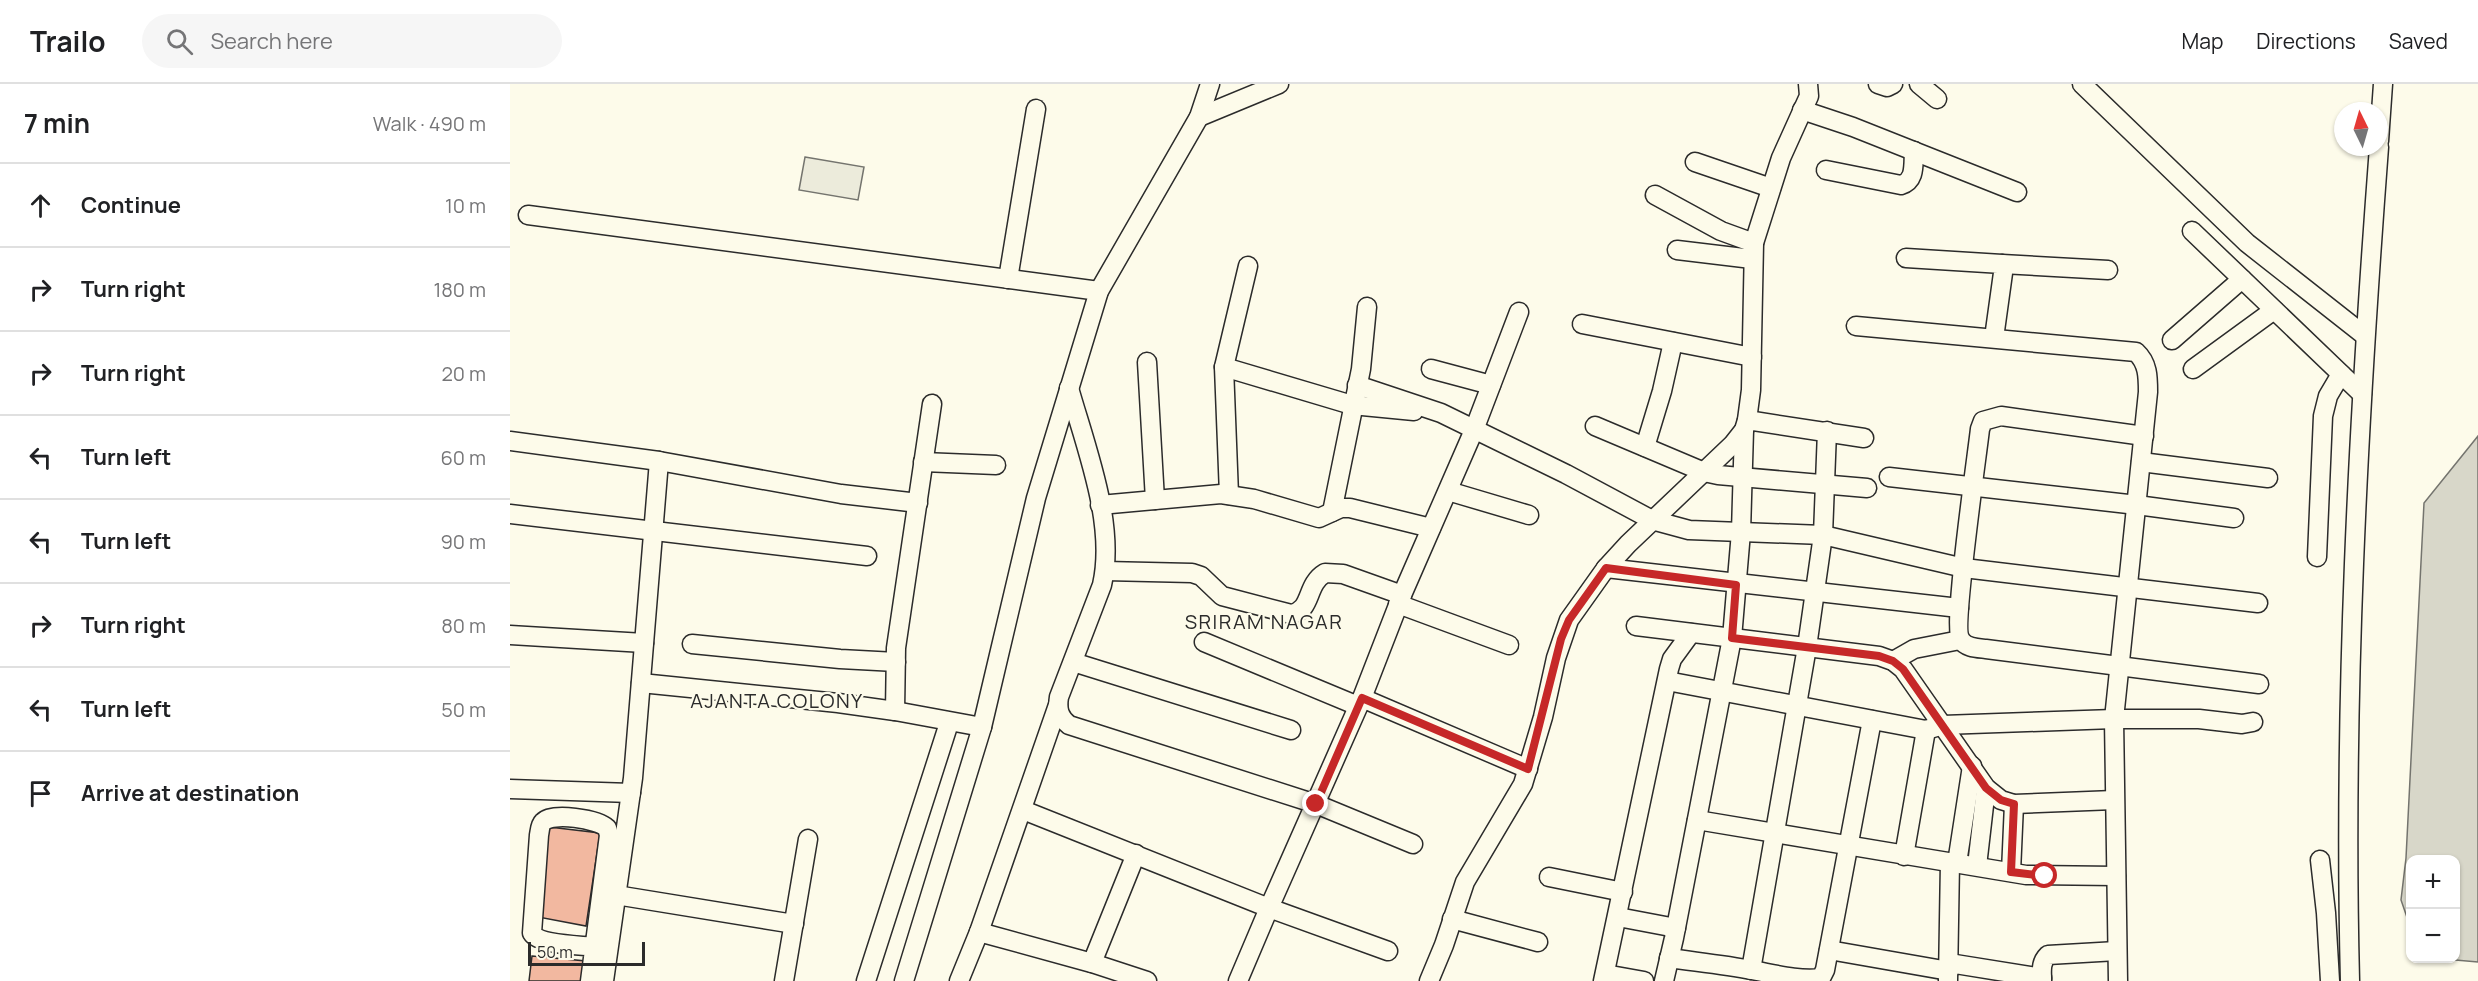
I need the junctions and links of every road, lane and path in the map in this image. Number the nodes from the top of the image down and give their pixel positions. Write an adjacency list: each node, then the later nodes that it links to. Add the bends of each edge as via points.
1 (1210, 84): 13 (street)
2 (1279, 84): 13 (street)
3 (1878, 84): 4 (street)
4 (1893, 84)
5 (1919, 84): 9 (street)
6 (2082, 84): 37 (street, via 2247,243)
7 (2383, 84): 10 (street)
8 (1811, 86): 12 (street)
9 (1937, 99)
10 (2382, 102)
11 (1036, 109): 29 (street)
12 (1802, 110): 14 (street); 18 (street)
13 (1200, 117): 31 (street)
14 (1914, 151): 17 (street, via 1911,178 1901,185); 19 (street)
15 (2378, 156): 37 (street)
16 (1695, 162): 18 (street)
17 (1826, 170)
18 (1771, 188): 24 (street)
19 (2017, 192)
20 (1655, 195): 24 (street)
21 (528, 215): 29 (street)
22 (2192, 231): 30 (street)
23 (1677, 250): 24 (street)
24 (1753, 251): 41 (street)
25 (1906, 258): 26 (street)
26 (2002, 264): 28 (street); 38 (street)
27 (1248, 266): 43 (street)
28 (2109, 270)
29 (1008, 279): 31 (street)
30 (2242, 279): 33 (street); 39 (street)
31 (1099, 291): 49 (street)
32 (1367, 307): 47 (street)
33 (2274, 310): 45 (street); 46 (street)
34 (1519, 312): 48 (street)
35 (1582, 324): 40 (street)
36 (1856, 326): 38 (street)
37 (2364, 335): 50 (street)
38 (1994, 338): 58 (street, via 2136,352 2144,360 2148,376)
39 (2172, 340)
40 (1673, 342): 41 (street); 61 (street)
41 (1752, 357): 54 (street)
42 (1147, 362): 75 (street)
43 (1224, 367): 52 (street); 74 (street)
44 (1431, 369): 48 (street)
45 (2193, 369)
46 (2341, 374): 50 (street); 89 (street, via 2328,396 2323,416)
47 (1357, 385): 52 (street); 53 (street)
48 (1491, 385): 56 (street)
49 (1069, 388): 77 (street); 126 (street, via 1036,498)
50 (2362, 394): 183 (street, via 2348,705)
51 (932, 404): 63 (street)
52 (1352, 405): 53 (street); 79 (street)
53 (1441, 413): 56 (street)
54 (1746, 425): 57 (street); 66 (street); 67 (street)
55 (1595, 426): 61 (street)
56 (1474, 430): 73 (street); 83 (street)
57 (1827, 432): 59 (street); 70 (street)
58 (2144, 436): 64 (street); 71 (street, via 1991,417 1983,421 1980,429)
59 (1864, 438)
60 (510, 441): 62 (street)
61 (1645, 447): 66 (street)
62 (659, 461): 76 (street, via 841,495); 85 (street)
63 (923, 462): 65 (street); 76 (street)
64 (2141, 462): 69 (street); 78 (street)
65 (996, 465)
66 (1704, 472): 67 (street); 83 (street)
67 (1744, 477): 70 (street); 86 (street)
68 (1889, 477): 71 (street)
69 (2268, 478)
70 (1826, 484): 72 (street); 87 (street)
71 (1973, 487): 78 (street); 91 (street)
72 (1867, 488)
73 (1448, 490): 81 (street); 84 (street)
74 (1229, 495): 75 (street); 79 (street, via 1319,518)
75 (1155, 500): 77 (street)
76 (918, 503): 110 (street)
77 (1100, 505): 92 (street)
78 (2137, 505): 82 (street); 94 (street)
79 (1332, 512): 84 (street, via 1350,508)
80 (510, 513): 85 (street)
81 (1529, 515)
82 (2234, 518)
83 (1652, 520): 86 (street, via 1689,530); 90 (street)
84 (1431, 528): 96 (street)
85 (653, 530): 88 (street); 105 (street)
86 (1741, 532): 87 (street); 93 (street)
87 (1823, 535): 91 (street); 95 (street)
88 (867, 556)
89 (2317, 557)
90 (1606, 568): 93 (street); 130 (street, via 1565,630)
91 (1964, 568): 94 (street); 98 (street)
92 (1105, 571): 96 (street, via 1192,573 1201,576 1222,596 1291,614 1305,608 1311,588 1324,573 1343,574); 111 (street)
93 (1736, 585): 95 (street); 102 (street)
94 (2128, 587): 97 (street); 112 (street)
95 (1814, 593): 98 (street); 108 (street)
96 (1400, 600): 107 (street); 117 (street)
97 (2258, 603)
98 (1959, 608): 103 (street)
99 (1636, 626): 100 (street)
100 (1691, 633): 102 (street); 113 (street, via 1672,658)
101 (510, 635): 105 (street)
102 (1732, 638): 108 (street); 116 (street)
103 (1960, 640): 109 (street, via 1914,649); 112 (street, via 1986,650)
104 (1204, 642): 117 (street)
105 (644, 643): 114 (street)
106 (692, 644): 110 (street)
107 (1509, 645)
108 (1807, 646): 109 (street); 119 (street)
109 (1893, 661): 125 (street)
110 (896, 662): 120 (street)
111 (1073, 662): 118 (street); 127 (street)
112 (2120, 666): 115 (street); 121 (street)
113 (1666, 681): 116 (street); 151 (street)
114 (640, 683): 120 (street); 133 (street)
115 (2259, 684)
116 (1723, 692): 119 (street); 138 (street)
117 (1360, 702): 130 (street); 135 (street)
118 (1058, 705): 135 (street, via 1062,719 1069,724); 137 (street)
119 (1797, 706): 122 (street); 139 (street)
120 (895, 711): 124 (street)
121 (2114, 719): 123 (street); 125 (street); 134 (street)
122 (1872, 720): 128 (street); 142 (street)
123 (2253, 722)
124 (949, 723): 126 (street); 173 (street)
125 (1943, 724): 128 (street); 129 (street)
126 (982, 728): 174 (street)
127 (1291, 730)
128 (1926, 730): 144 (street)
129 (1972, 766): 131 (street); 146 (street)
130 (1528, 769): 155 (street, via 1518,795 1472,867)
131 (1986, 788): 136 (street); 147 (street)
132 (510, 789): 133 (street)
133 (631, 793): 152 (street)
134 (2114, 800): 136 (street); 149 (street)
135 (1316, 804): 141 (street); 153 (street)
136 (2014, 804): 148 (street)
137 (1023, 810): 143 (street); 158 (street)
138 (1697, 820): 139 (street); 157 (street)
139 (1775, 834): 142 (street); 166 (street)
140 (808, 839): 156 (street)
141 (1413, 844)
142 (1847, 846): 144 (street); 161 (street)
143 (1136, 854): 153 (street); 165 (street)
144 (1904, 856): 146 (street)
145 (2320, 860): 182 (street)
146 (1954, 863): 147 (street); 167 (street)
147 (1977, 866): 148 (street)
148 (2011, 872): 149 (street, via 2034,876)
149 (2116, 876): 163 (street)
150 (1549, 877): 151 (street)
151 (1623, 892): 154 (street)
152 (616, 895): 156 (street); 171 (street)
153 (1269, 908): 162 (street); 177 (street)
154 (1618, 917): 157 (street); 168 (street)
155 (1452, 919): 159 (street); 178 (street)
156 (794, 924): 172 (street)
157 (1676, 928): 164 (street)
158 (979, 932): 165 (street); 175 (street)
159 (1538, 942)
160 (595, 947): 160 (street, via 544,941 532,933 539,835 545,819 595,820 607,828); 170 (street)
161 (1829, 950): 166 (street, via 1821,978 1812,981); 167 (street)
162 (1388, 951)
163 (2117, 951): 169 (street, via 2048,956 2043,960); 181 (street)
164 (1669, 958): 166 (street); 180 (street)
165 (1092, 963): 176 (street)
166 (1751, 970)
167 (1949, 972): 169 (street)
168 (1604, 978): 179 (street)
169 (2042, 979)
170 (590, 981)
171 (604, 981)
172 (784, 981)
173 (866, 981)
174 (904, 981)
175 (959, 981)
176 (1147, 981)
177 (1238, 981)
178 (1429, 981)
179 (1644, 981)
180 (1664, 981)
181 (2118, 981)
182 (2330, 981)
183 (2350, 981)

